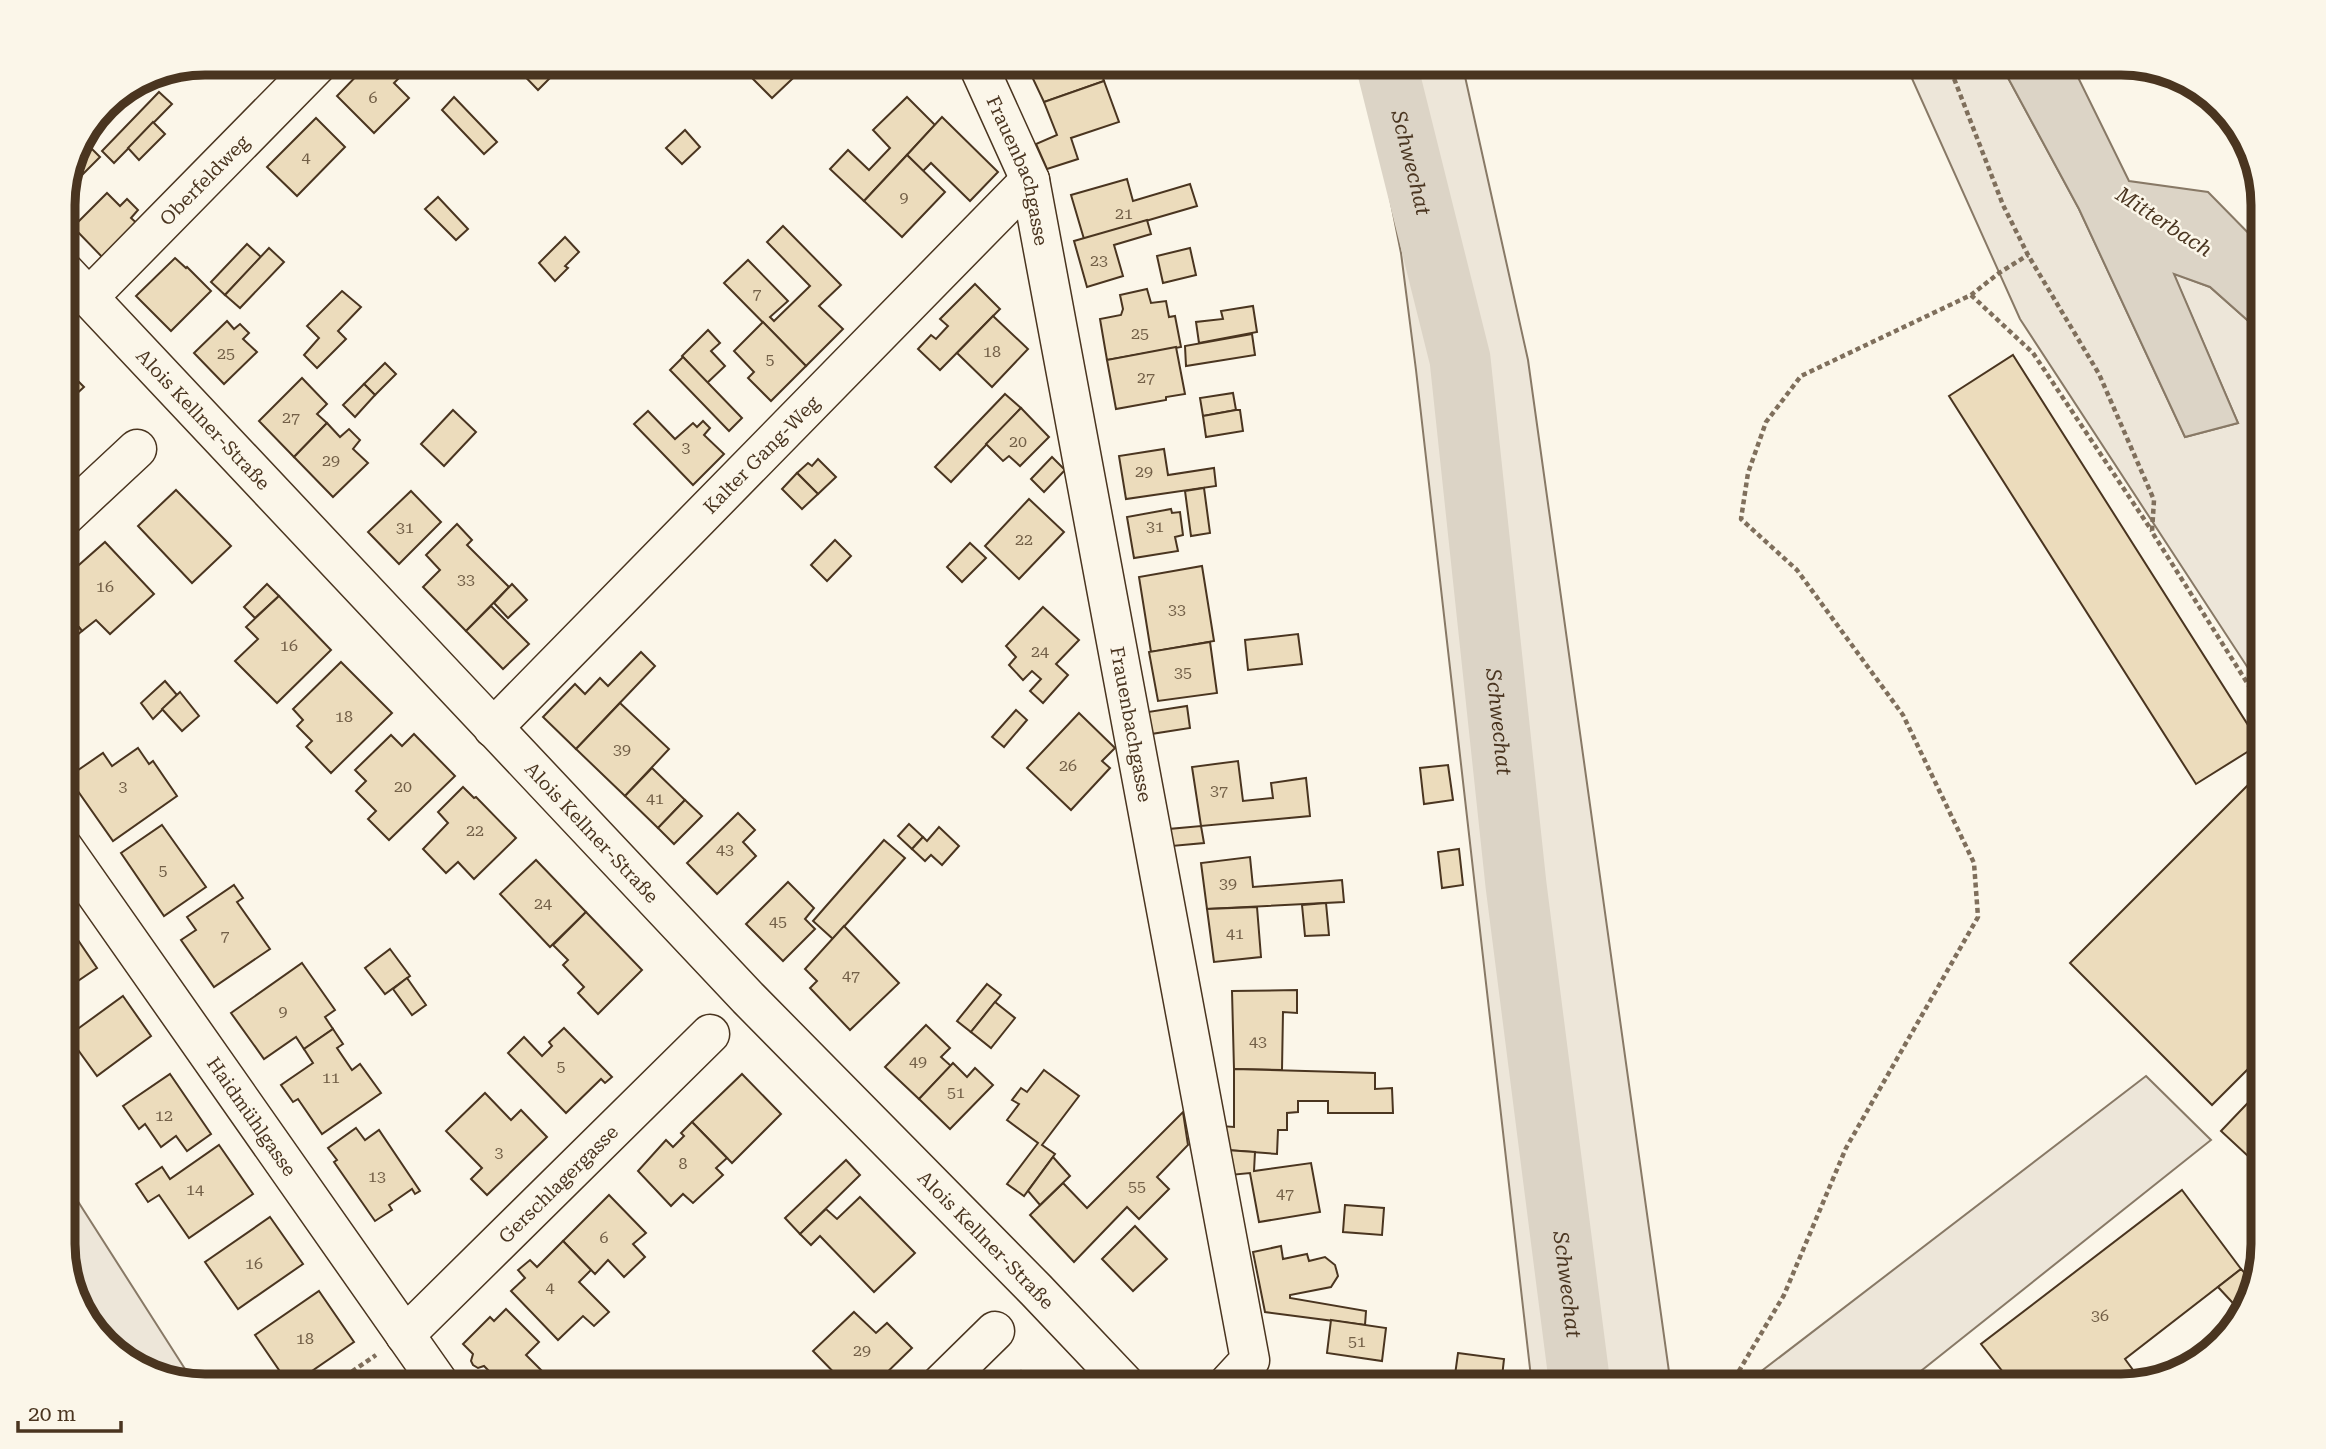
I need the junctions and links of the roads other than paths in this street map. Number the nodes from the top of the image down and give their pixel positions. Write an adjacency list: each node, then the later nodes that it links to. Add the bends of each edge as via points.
1 (306, 76): 5 (street, Oberfeldweg)
2 (983, 76): 3 (street, Frauenbachgasse)
3 (1030, 180): 8 (street, Kalter Gang-Weg); 16 (street, Frauenbachgasse, via 1250,1360)
4 (76, 284): 5 (street, Alois Kellner-Straße)
5 (89, 297): 8 (street, Alois Kellner-Straße)
6 (137, 449): 7 (street)
7 (76, 506)
8 (493, 727): 15 (street, Alois Kellner-Straße, via 748,998)
9 (76, 866): 12 (street, Haidmühlgasse)
10 (710, 1034): 12 (street, Gerschlagergasse)
11 (995, 1331): 14 (street)
12 (405, 1335): 13 (street, Haidmühlgasse)
13 (433, 1374)
14 (951, 1374)
15 (1116, 1374)
16 (1237, 1374)

